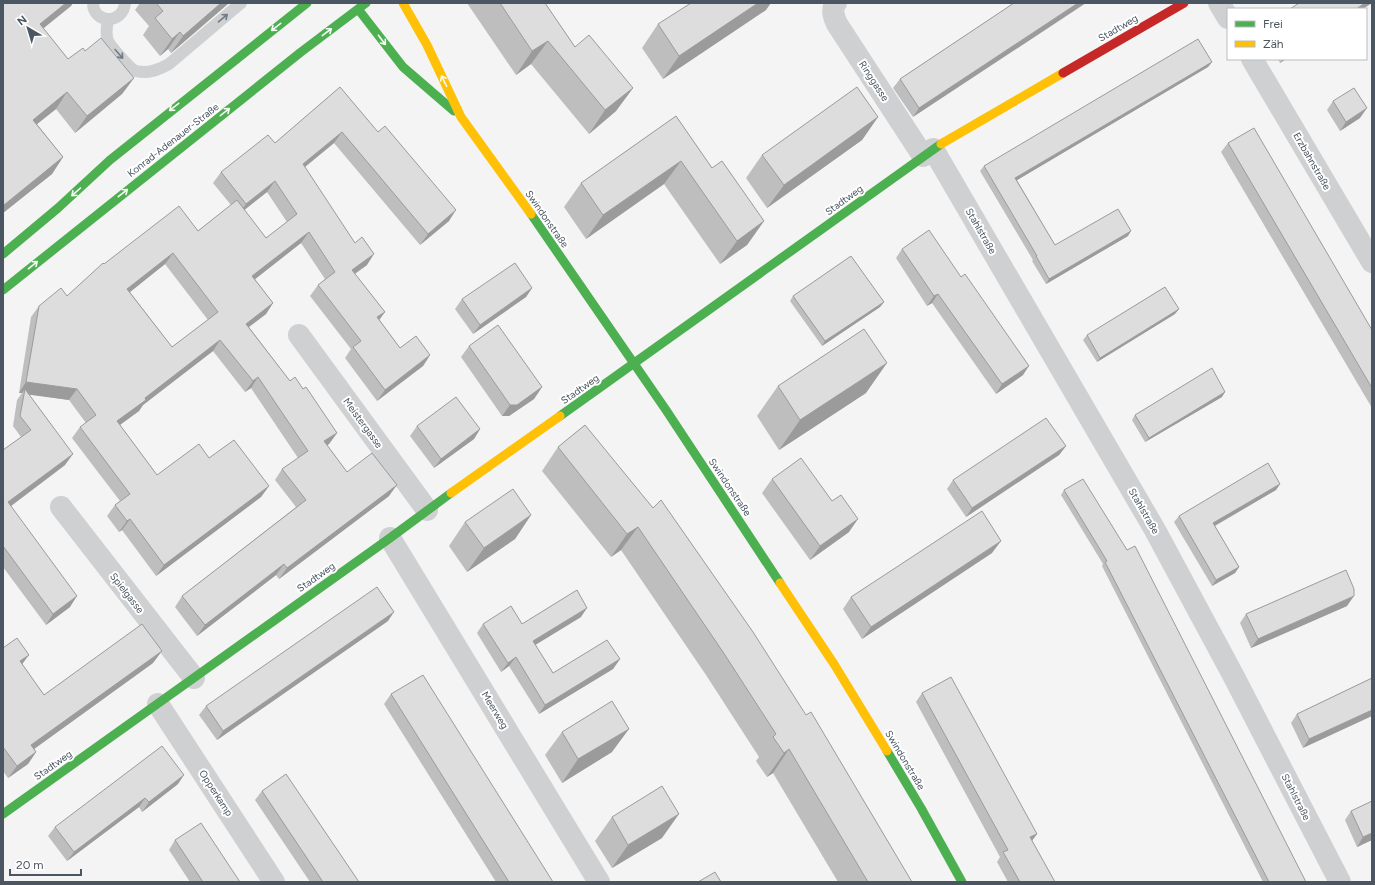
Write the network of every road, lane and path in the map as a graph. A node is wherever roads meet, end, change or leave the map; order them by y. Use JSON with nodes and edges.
{"nodes":[{"id":1,"x":93,"y":3,"type":"edge"},
{"id":2,"x":125,"y":3,"type":"edge"},
{"id":3,"x":242,"y":3,"type":"edge"},
{"id":4,"x":307,"y":3,"type":"edge"},
{"id":5,"x":366,"y":3,"type":"edge"},
{"id":6,"x":404,"y":3,"type":"edge"},
{"id":7,"x":836,"y":3,"type":"edge"},
{"id":8,"x":1184,"y":3,"type":"edge"},
{"id":9,"x":1219,"y":3,"type":"edge"},
{"id":10,"x":359,"y":6,"type":"edge"},
{"id":11,"x":1227,"y":16,"type":"edge"},
{"id":12,"x":108,"y":20,"type":"junction"},
{"id":13,"x":1253,"y":60,"type":"edge"},
{"id":14,"x":461,"y":116,"type":"junction"},
{"id":15,"x":928,"y":153,"type":"junction"},
{"id":16,"x":3,"y":254,"type":"edge"},
{"id":17,"x":1372,"y":262,"type":"edge"},
{"id":18,"x":3,"y":290,"type":"edge"},
{"id":19,"x":299,"y":335,"type":"dead end"},
{"id":20,"x":634,"y":364,"type":"junction"},
{"id":21,"x":61,"y":507,"type":"dead end"},
{"id":22,"x":427,"y":510,"type":"junction"},
{"id":23,"x":390,"y":538,"type":"junction"},
{"id":24,"x":194,"y":678,"type":"junction"},
{"id":25,"x":158,"y":704,"type":"junction"},
{"id":26,"x":3,"y":814,"type":"edge"},
{"id":27,"x":274,"y":882,"type":"edge"},
{"id":28,"x":599,"y":882,"type":"edge"},
{"id":29,"x":962,"y":882,"type":"edge"},
{"id":30,"x":1340,"y":882,"type":"edge"}],
"edges":[{"from":1,"to":12,"type":"lane"},
{"from":2,"to":12,"type":"lane"},
{"from":12,"to":3,"type":"lane","one_way":true},
{"from":4,"to":16,"type":"street","one_way":true},
{"from":5,"to":10,"type":"street","name":"Konrad-Adenauer-Straße"},
{"from":14,"to":6,"type":"street","name":"Swindonstraße","one_way":true},
{"from":7,"to":15,"type":"street","name":"Ringgasse"},
{"from":8,"to":15,"type":"street","name":"Stadtweg"},
{"from":9,"to":11,"type":"street"},
{"from":10,"to":14,"type":"street","name":"Swindonstraße","one_way":true},
{"from":18,"to":10,"type":"street","name":"Konrad-Adenauer-Straße","one_way":true},
{"from":13,"to":17,"type":"street","name":"Erzbahnstraße"},
{"from":14,"to":20,"type":"street","name":"Swindonstraße"},
{"from":15,"to":20,"type":"street","name":"Stadtweg"},
{"from":15,"to":30,"type":"street","name":"Stahlstraße"},
{"from":19,"to":22,"type":"street","name":"Meistergasse"},
{"from":20,"to":22,"type":"street","name":"Stadtweg"},
{"from":20,"to":29,"type":"street","name":"Swindonstraße"},
{"from":21,"to":24,"type":"street","name":"Spielgasse"},
{"from":22,"to":23,"type":"street","name":"Stadtweg"},
{"from":23,"to":24,"type":"street","name":"Stadtweg"},
{"from":23,"to":28,"type":"street","name":"Meerweg"},
{"from":24,"to":25,"type":"street","name":"Stadtweg"},
{"from":25,"to":26,"type":"street","name":"Stadtweg"},
{"from":25,"to":27,"type":"street","name":"Opperkamp"}]}
